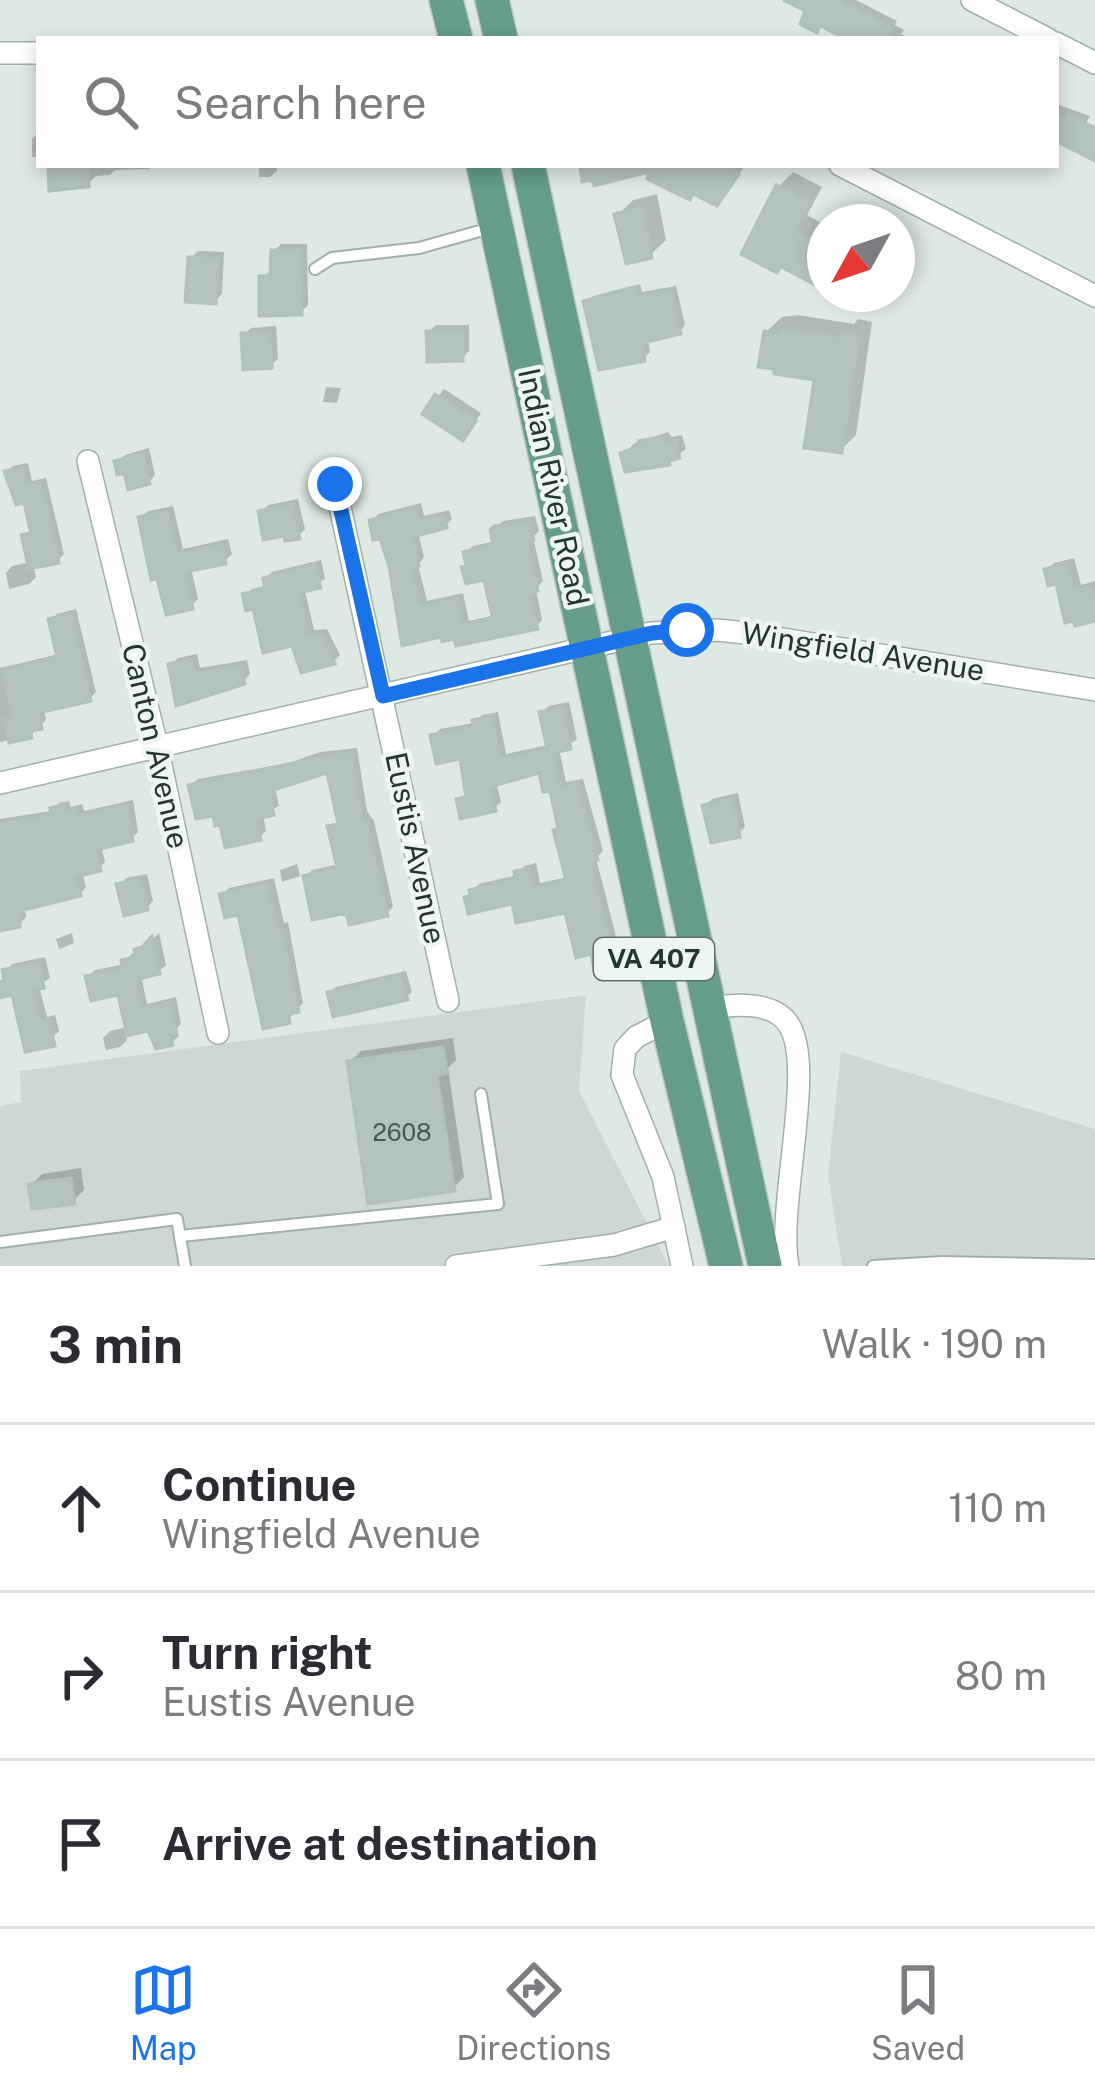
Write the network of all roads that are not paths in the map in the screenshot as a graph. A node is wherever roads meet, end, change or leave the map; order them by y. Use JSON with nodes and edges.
{"nodes":[{"id":1,"x":446,"y":0,"type":"edge"},
{"id":2,"x":492,"y":0,"type":"edge"},
{"id":3,"x":972,"y":0,"type":"edge"},
{"id":4,"x":455,"y":36,"type":"edge"},
{"id":5,"x":500,"y":36,"type":"edge"},
{"id":6,"x":1042,"y":36,"type":"edge"},
{"id":7,"x":1059,"y":45,"type":"edge"},
{"id":8,"x":0,"y":53,"type":"edge"},
{"id":9,"x":36,"y":53,"type":"edge"},
{"id":10,"x":1095,"y":63,"type":"edge"},
{"id":11,"x":484,"y":168,"type":"edge"},
{"id":12,"x":529,"y":168,"type":"edge"},
{"id":13,"x":845,"y":168,"type":"edge"},
{"id":14,"x":497,"y":226,"type":"junction"},
{"id":15,"x":314,"y":268,"type":"dead end"},
{"id":16,"x":1095,"y":296,"type":"edge"},
{"id":17,"x":88,"y":460,"type":"dead end"},
{"id":18,"x":335,"y":484,"type":"dead end"},
{"id":19,"x":632,"y":639,"type":"junction"},
{"id":20,"x":589,"y":650,"type":"junction"},
{"id":21,"x":1095,"y":690,"type":"edge"},
{"id":22,"x":383,"y":696,"type":"junction"},
{"id":23,"x":157,"y":746,"type":"junction"},
{"id":24,"x":0,"y":784,"type":"edge"},
{"id":25,"x":448,"y":1001,"type":"dead end"},
{"id":26,"x":706,"y":1008,"type":"junction"},
{"id":27,"x":667,"y":1021,"type":"junction"},
{"id":28,"x":218,"y":1033,"type":"dead end"},
{"id":29,"x":481,"y":1094,"type":"dead end"},
{"id":30,"x":674,"y":1227,"type":"junction"},
{"id":31,"x":180,"y":1236,"type":"junction"},
{"id":32,"x":0,"y":1242,"type":"edge"},
{"id":33,"x":904,"y":1265,"type":"edge"},
{"id":34,"x":1095,"y":1265,"type":"edge"},
{"id":35,"x":185,"y":1266,"type":"edge"},
{"id":36,"x":456,"y":1266,"type":"edge"},
{"id":37,"x":682,"y":1266,"type":"edge"},
{"id":38,"x":726,"y":1266,"type":"edge"},
{"id":39,"x":764,"y":1266,"type":"edge"},
{"id":40,"x":788,"y":1266,"type":"edge"},
{"id":41,"x":873,"y":1266,"type":"edge"}],
"edges":[{"from":1,"to":4,"type":"main road"},
{"from":2,"to":5,"type":"main road"},
{"from":3,"to":6,"type":"street"},
{"from":7,"to":10,"type":"street"},
{"from":8,"to":9,"type":"street"},
{"from":11,"to":14,"type":"main road","name":"Indian River Road","number":"VA 407"},
{"from":12,"to":19,"type":"main road","name":"Indian River Road","number":"VA 407"},
{"from":13,"to":16,"type":"street"},
{"from":14,"to":15,"type":"lane"},
{"from":14,"to":20,"type":"main road","name":"Indian River Road","number":"VA 407"},
{"from":17,"to":23,"type":"street","name":"Canton Avenue"},
{"from":18,"to":22,"type":"street","name":"Eustis Avenue"},
{"from":19,"to":20,"type":"street","name":"Wingfield Avenue"},
{"from":19,"to":21,"type":"street","name":"Wingfield Avenue"},
{"from":19,"to":26,"type":"main road","name":"Indian River Road","number":"VA 407"},
{"from":20,"to":22,"type":"street","name":"Wingfield Avenue"},
{"from":20,"to":27,"type":"main road","name":"Indian River Road","number":"VA 407"},
{"from":22,"to":23,"type":"street","name":"Wingfield Avenue"},
{"from":22,"to":25,"type":"street","name":"Eustis Avenue"},
{"from":23,"to":24,"type":"street","name":"Wingfield Avenue"},
{"from":23,"to":28,"type":"street","name":"Canton Avenue"},
{"from":26,"to":39,"type":"main road","name":"Indian River Road","number":"VA 407"},
{"from":26,"to":40,"type":"street"},
{"from":27,"to":30,"type":"street"},
{"from":27,"to":38,"type":"main road","name":"Indian River Road","number":"VA 407"},
{"from":29,"to":31,"type":"lane"},
{"from":30,"to":36,"type":"street"},
{"from":30,"to":37,"type":"street"},
{"from":31,"to":32,"type":"lane"},
{"from":31,"to":35,"type":"lane"},
{"from":33,"to":34,"type":"lane"},
{"from":33,"to":41,"type":"lane"}]}
